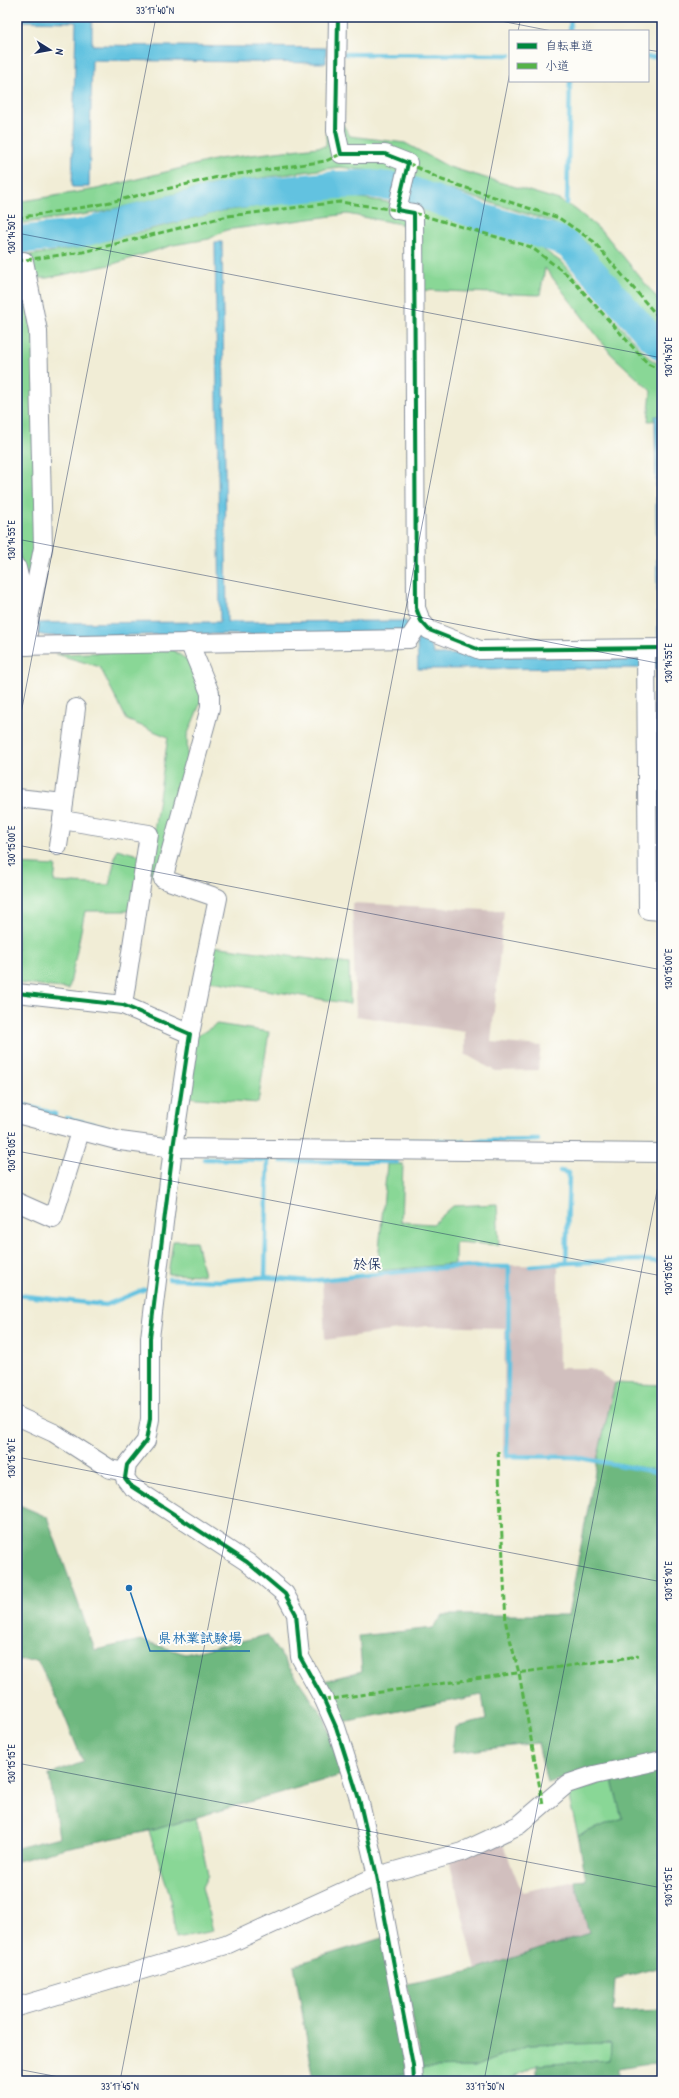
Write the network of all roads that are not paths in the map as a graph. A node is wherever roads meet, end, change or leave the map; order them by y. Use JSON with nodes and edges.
{"nodes":[{"id":1,"x":338,"y":17,"type":"edge"},
{"id":2,"x":17,"y":294,"type":"edge"},
{"id":3,"x":17,"y":568,"type":"edge"},
{"id":4,"x":29,"y":618,"type":"junction"},
{"id":5,"x":421,"y":620,"type":"junction"},
{"id":6,"x":189,"y":642,"type":"junction"},
{"id":7,"x":22,"y":646,"type":"edge"},
{"id":8,"x":651,"y":655,"type":"edge"},
{"id":9,"x":76,"y":708,"type":"dead end"},
{"id":10,"x":17,"y":798,"type":"edge"},
{"id":11,"x":63,"y":812,"type":"junction"},
{"id":12,"x":58,"y":846,"type":"dead end"},
{"id":13,"x":662,"y":911,"type":"edge"},
{"id":14,"x":17,"y":993,"type":"edge"},
{"id":15,"x":123,"y":1005,"type":"junction"},
{"id":16,"x":190,"y":1034,"type":"junction"},
{"id":17,"x":17,"y":1114,"type":"edge"},
{"id":18,"x":80,"y":1132,"type":"junction"},
{"id":19,"x":173,"y":1148,"type":"junction"},
{"id":20,"x":662,"y":1153,"type":"edge"},
{"id":21,"x":17,"y":1202,"type":"edge"},
{"id":22,"x":17,"y":1416,"type":"edge"},
{"id":23,"x":125,"y":1472,"type":"junction"},
{"id":24,"x":662,"y":1760,"type":"edge"},
{"id":25,"x":377,"y":1876,"type":"junction"},
{"id":26,"x":17,"y":2007,"type":"edge"},
{"id":27,"x":414,"y":2081,"type":"edge"}],
"edges":[{"from":1,"to":5,"type":"street"},
{"from":2,"to":4,"type":"street"},
{"from":3,"to":4,"type":"street"},
{"from":4,"to":7,"type":"street"},
{"from":5,"to":6,"type":"street"},
{"from":5,"to":8,"type":"street"},
{"from":6,"to":7,"type":"street"},
{"from":6,"to":16,"type":"street"},
{"from":8,"to":13,"type":"street"},
{"from":9,"to":11,"type":"street"},
{"from":10,"to":11,"type":"street"},
{"from":11,"to":12,"type":"street"},
{"from":11,"to":15,"type":"street"},
{"from":14,"to":15,"type":"street"},
{"from":15,"to":16,"type":"street"},
{"from":16,"to":19,"type":"street"},
{"from":17,"to":18,"type":"street"},
{"from":18,"to":19,"type":"street"},
{"from":18,"to":21,"type":"street"},
{"from":19,"to":20,"type":"street"},
{"from":19,"to":23,"type":"street"},
{"from":22,"to":23,"type":"street"},
{"from":23,"to":25,"type":"street"},
{"from":24,"to":25,"type":"street"},
{"from":25,"to":26,"type":"street"},
{"from":25,"to":27,"type":"street"}]}
